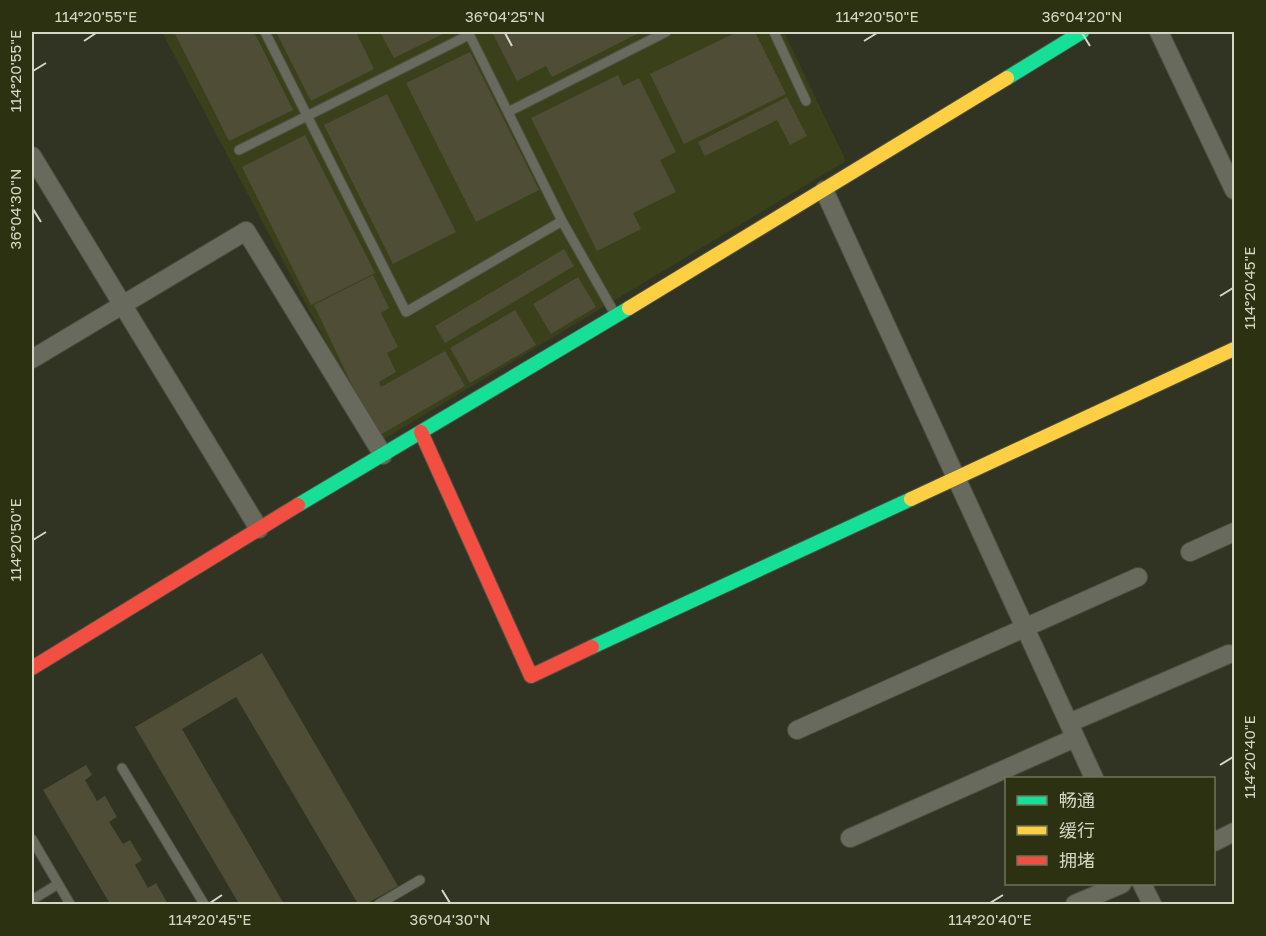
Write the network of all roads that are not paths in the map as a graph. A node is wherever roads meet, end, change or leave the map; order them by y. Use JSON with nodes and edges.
{"nodes":[{"id":1,"x":265,"y":32,"type":"edge"},
{"id":2,"x":666,"y":32,"type":"edge"},
{"id":3,"x":774,"y":32,"type":"edge"},
{"id":4,"x":1082,"y":32,"type":"edge"},
{"id":5,"x":1159,"y":32,"type":"edge"},
{"id":6,"x":469,"y":33,"type":"edge"},
{"id":7,"x":806,"y":101,"type":"dead end"},
{"id":8,"x":508,"y":112,"type":"junction"},
{"id":9,"x":307,"y":116,"type":"junction"},
{"id":10,"x":239,"y":150,"type":"dead end"},
{"id":11,"x":32,"y":156,"type":"edge"},
{"id":12,"x":824,"y":190,"type":"junction"},
{"id":13,"x":1234,"y":190,"type":"edge"},
{"id":14,"x":562,"y":221,"type":"junction"},
{"id":15,"x":122,"y":303,"type":"junction"},
{"id":16,"x":616,"y":316,"type":"junction"},
{"id":17,"x":1234,"y":349,"type":"edge"},
{"id":18,"x":32,"y":359,"type":"edge"},
{"id":19,"x":421,"y":432,"type":"junction"},
{"id":20,"x":383,"y":455,"type":"junction"},
{"id":21,"x":956,"y":478,"type":"junction"},
{"id":22,"x":259,"y":529,"type":"junction"},
{"id":23,"x":1234,"y":532,"type":"edge"},
{"id":24,"x":1190,"y":552,"type":"dead end"},
{"id":25,"x":1138,"y":577,"type":"dead end"},
{"id":26,"x":1025,"y":627,"type":"junction"},
{"id":27,"x":1229,"y":654,"type":"dead end"},
{"id":28,"x":32,"y":668,"type":"edge"},
{"id":29,"x":797,"y":730,"type":"dead end"},
{"id":30,"x":1072,"y":730,"type":"junction"},
{"id":31,"x":122,"y":768,"type":"dead end"},
{"id":32,"x":1094,"y":777,"type":"edge"},
{"id":33,"x":1234,"y":832,"type":"edge"},
{"id":34,"x":850,"y":838,"type":"dead end"},
{"id":35,"x":32,"y":839,"type":"edge"},
{"id":36,"x":1215,"y":842,"type":"edge"},
{"id":37,"x":420,"y":880,"type":"dead end"},
{"id":38,"x":58,"y":884,"type":"junction"},
{"id":39,"x":1120,"y":885,"type":"edge"},
{"id":40,"x":1142,"y":885,"type":"edge"},
{"id":41,"x":32,"y":900,"type":"edge"},
{"id":42,"x":70,"y":904,"type":"edge"},
{"id":43,"x":204,"y":904,"type":"edge"},
{"id":44,"x":379,"y":904,"type":"edge"},
{"id":45,"x":1076,"y":904,"type":"edge"},
{"id":46,"x":1152,"y":904,"type":"edge"}],
"edges":[{"from":1,"to":9,"type":"lane"},
{"from":2,"to":8,"type":"lane"},
{"from":3,"to":7,"type":"lane"},
{"from":4,"to":12,"type":"street"},
{"from":5,"to":13,"type":"street"},
{"from":6,"to":8,"type":"lane"},
{"from":6,"to":9,"type":"lane"},
{"from":8,"to":14,"type":"lane"},
{"from":9,"to":10,"type":"lane"},
{"from":9,"to":14,"type":"lane"},
{"from":11,"to":15,"type":"street"},
{"from":12,"to":16,"type":"street"},
{"from":12,"to":21,"type":"street"},
{"from":14,"to":16,"type":"lane"},
{"from":15,"to":18,"type":"street"},
{"from":15,"to":20,"type":"street"},
{"from":15,"to":22,"type":"street"},
{"from":16,"to":19,"type":"street"},
{"from":17,"to":21,"type":"street"},
{"from":19,"to":20,"type":"street"},
{"from":19,"to":21,"type":"street"},
{"from":20,"to":22,"type":"street"},
{"from":21,"to":26,"type":"street"},
{"from":22,"to":28,"type":"street"},
{"from":23,"to":24,"type":"street"},
{"from":25,"to":26,"type":"street"},
{"from":26,"to":29,"type":"street"},
{"from":26,"to":30,"type":"street"},
{"from":27,"to":30,"type":"street"},
{"from":30,"to":32,"type":"street"},
{"from":30,"to":34,"type":"street"},
{"from":31,"to":43,"type":"lane"},
{"from":33,"to":36,"type":"street"},
{"from":35,"to":38,"type":"lane"},
{"from":37,"to":44,"type":"lane"},
{"from":38,"to":41,"type":"lane"},
{"from":38,"to":42,"type":"lane"},
{"from":39,"to":45,"type":"street"},
{"from":40,"to":46,"type":"street"}]}
